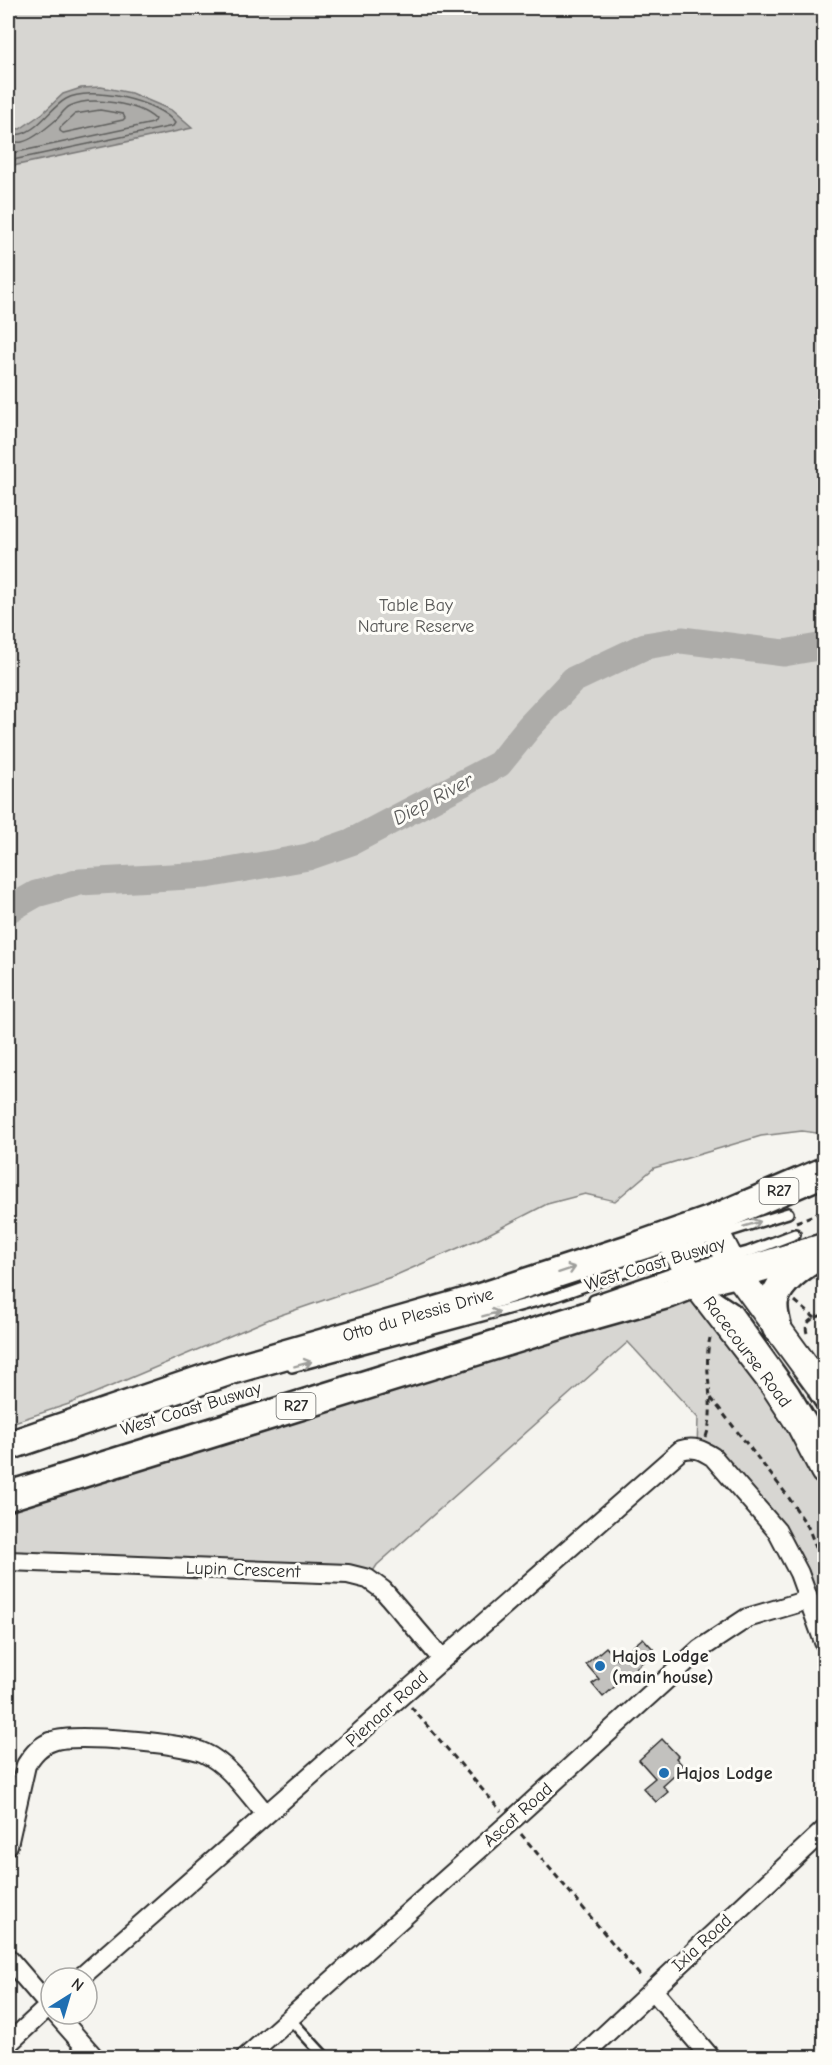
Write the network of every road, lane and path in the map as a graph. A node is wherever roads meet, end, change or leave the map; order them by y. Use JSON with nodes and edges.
{"nodes":[{"id":1,"x":825,"y":1172,"type":"edge"},
{"id":2,"x":788,"y":1213,"type":"dead end"},
{"id":3,"x":714,"y":1228,"type":"junction"},
{"id":4,"x":795,"y":1234,"type":"dead end"},
{"id":5,"x":825,"y":1250,"type":"edge"},
{"id":6,"x":682,"y":1260,"type":"junction"},
{"id":7,"x":734,"y":1265,"type":"junction"},
{"id":8,"x":793,"y":1300,"type":"dead end"},
{"id":9,"x":582,"y":1304,"type":"dead end"},
{"id":10,"x":825,"y":1315,"type":"edge"},
{"id":11,"x":815,"y":1317,"type":"junction"},
{"id":12,"x":777,"y":1328,"type":"junction"},
{"id":13,"x":710,"y":1338,"type":"dead end"},
{"id":14,"x":812,"y":1340,"type":"dead end"},
{"id":15,"x":283,"y":1369,"type":"dead end"},
{"id":16,"x":825,"y":1392,"type":"edge"},
{"id":17,"x":711,"y":1398,"type":"junction"},
{"id":18,"x":825,"y":1409,"type":"edge"},
{"id":19,"x":825,"y":1441,"type":"edge"},
{"id":20,"x":8,"y":1446,"type":"edge"},
{"id":21,"x":699,"y":1449,"type":"junction"},
{"id":22,"x":825,"y":1471,"type":"edge"},
{"id":23,"x":8,"y":1496,"type":"edge"},
{"id":24,"x":8,"y":1561,"type":"edge"},
{"id":25,"x":825,"y":1568,"type":"edge"},
{"id":26,"x":808,"y":1600,"type":"junction"},
{"id":27,"x":825,"y":1642,"type":"edge"},
{"id":28,"x":442,"y":1659,"type":"junction"},
{"id":29,"x":402,"y":1696,"type":"junction"},
{"id":30,"x":266,"y":1815,"type":"junction"},
{"id":31,"x":510,"y":1822,"type":"junction"},
{"id":32,"x":825,"y":1830,"type":"edge"},
{"id":33,"x":8,"y":1845,"type":"edge"},
{"id":34,"x":8,"y":1958,"type":"edge"},
{"id":35,"x":94,"y":1966,"type":"edge"},
{"id":36,"x":653,"y":1990,"type":"junction"},
{"id":37,"x":39,"y":1993,"type":"edge"},
{"id":38,"x":289,"y":2018,"type":"junction"},
{"id":39,"x":39,"y":2019,"type":"edge"},
{"id":40,"x":67,"y":2026,"type":"edge"},
{"id":41,"x":8,"y":2044,"type":"edge"},
{"id":42,"x":95,"y":2058,"type":"edge"},
{"id":43,"x":245,"y":2058,"type":"edge"},
{"id":44,"x":326,"y":2058,"type":"edge"},
{"id":45,"x":580,"y":2058,"type":"edge"},
{"id":46,"x":711,"y":2058,"type":"edge"}],
"edges":[{"from":1,"to":3,"type":"main road","name":"Otto du Plessis Drive","number":"R27"},
{"from":3,"to":2,"type":"lane","name":"West Coast Busway","one_way":true},
{"from":3,"to":6,"type":"main road","name":"Otto du Plessis Drive","number":"R27"},
{"from":3,"to":7,"type":"main road","name":"Racecourse Road"},
{"from":4,"to":7,"type":"lane","name":"West Coast Busway"},
{"from":5,"to":7,"type":"main road","name":"Otto du Plessis Drive","number":"R27"},
{"from":5,"to":12,"type":"main road"},
{"from":6,"to":7,"type":"main road","name":"Otto du Plessis Drive","number":"R27"},
{"from":6,"to":9,"type":"lane","name":"West Coast Busway"},
{"from":15,"to":6,"type":"lane","name":"West Coast Busway","one_way":true},
{"from":6,"to":19,"type":"lane"},
{"from":20,"to":6,"type":"main road","name":"Otto du Plessis Drive","number":"R27","one_way":true},
{"from":6,"to":22,"type":"main road","name":"Racecourse Road"},
{"from":6,"to":23,"type":"main road","name":"Otto du Plessis Drive","number":"R27"},
{"from":7,"to":12,"type":"main road","name":"Racecourse Road"},
{"from":7,"to":18,"type":"lane"},
{"from":8,"to":11,"type":"path"},
{"from":10,"to":11,"type":"path"},
{"from":11,"to":14,"type":"path"},
{"from":12,"to":16,"type":"main road","name":"Racecourse Road"},
{"from":13,"to":17,"type":"path"},
{"from":17,"to":21,"type":"path"},
{"from":17,"to":25,"type":"path"},
{"from":21,"to":26,"type":"street"},
{"from":21,"to":28,"type":"street","name":"Pienaar Road"},
{"from":24,"to":28,"type":"street","name":"Lupin Crescent"},
{"from":26,"to":27,"type":"street"},
{"from":26,"to":31,"type":"street","name":"Ascot Road"},
{"from":28,"to":29,"type":"street","name":"Pienaar Road"},
{"from":29,"to":30,"type":"street","name":"Pienaar Road"},
{"from":29,"to":31,"type":"path"},
{"from":30,"to":33,"type":"street"},
{"from":30,"to":35,"type":"street","name":"Pienaar Road"},
{"from":31,"to":36,"type":"path"},
{"from":31,"to":38,"type":"street","name":"Ascot Road"},
{"from":32,"to":36,"type":"street","name":"Ixia Road"},
{"from":34,"to":37,"type":"street"},
{"from":36,"to":45,"type":"street","name":"Ixia Road"},
{"from":36,"to":46,"type":"street"},
{"from":38,"to":43,"type":"street","name":"Ascot Road"},
{"from":38,"to":44,"type":"lane"},
{"from":39,"to":41,"type":"street"},
{"from":40,"to":42,"type":"street"}]}
